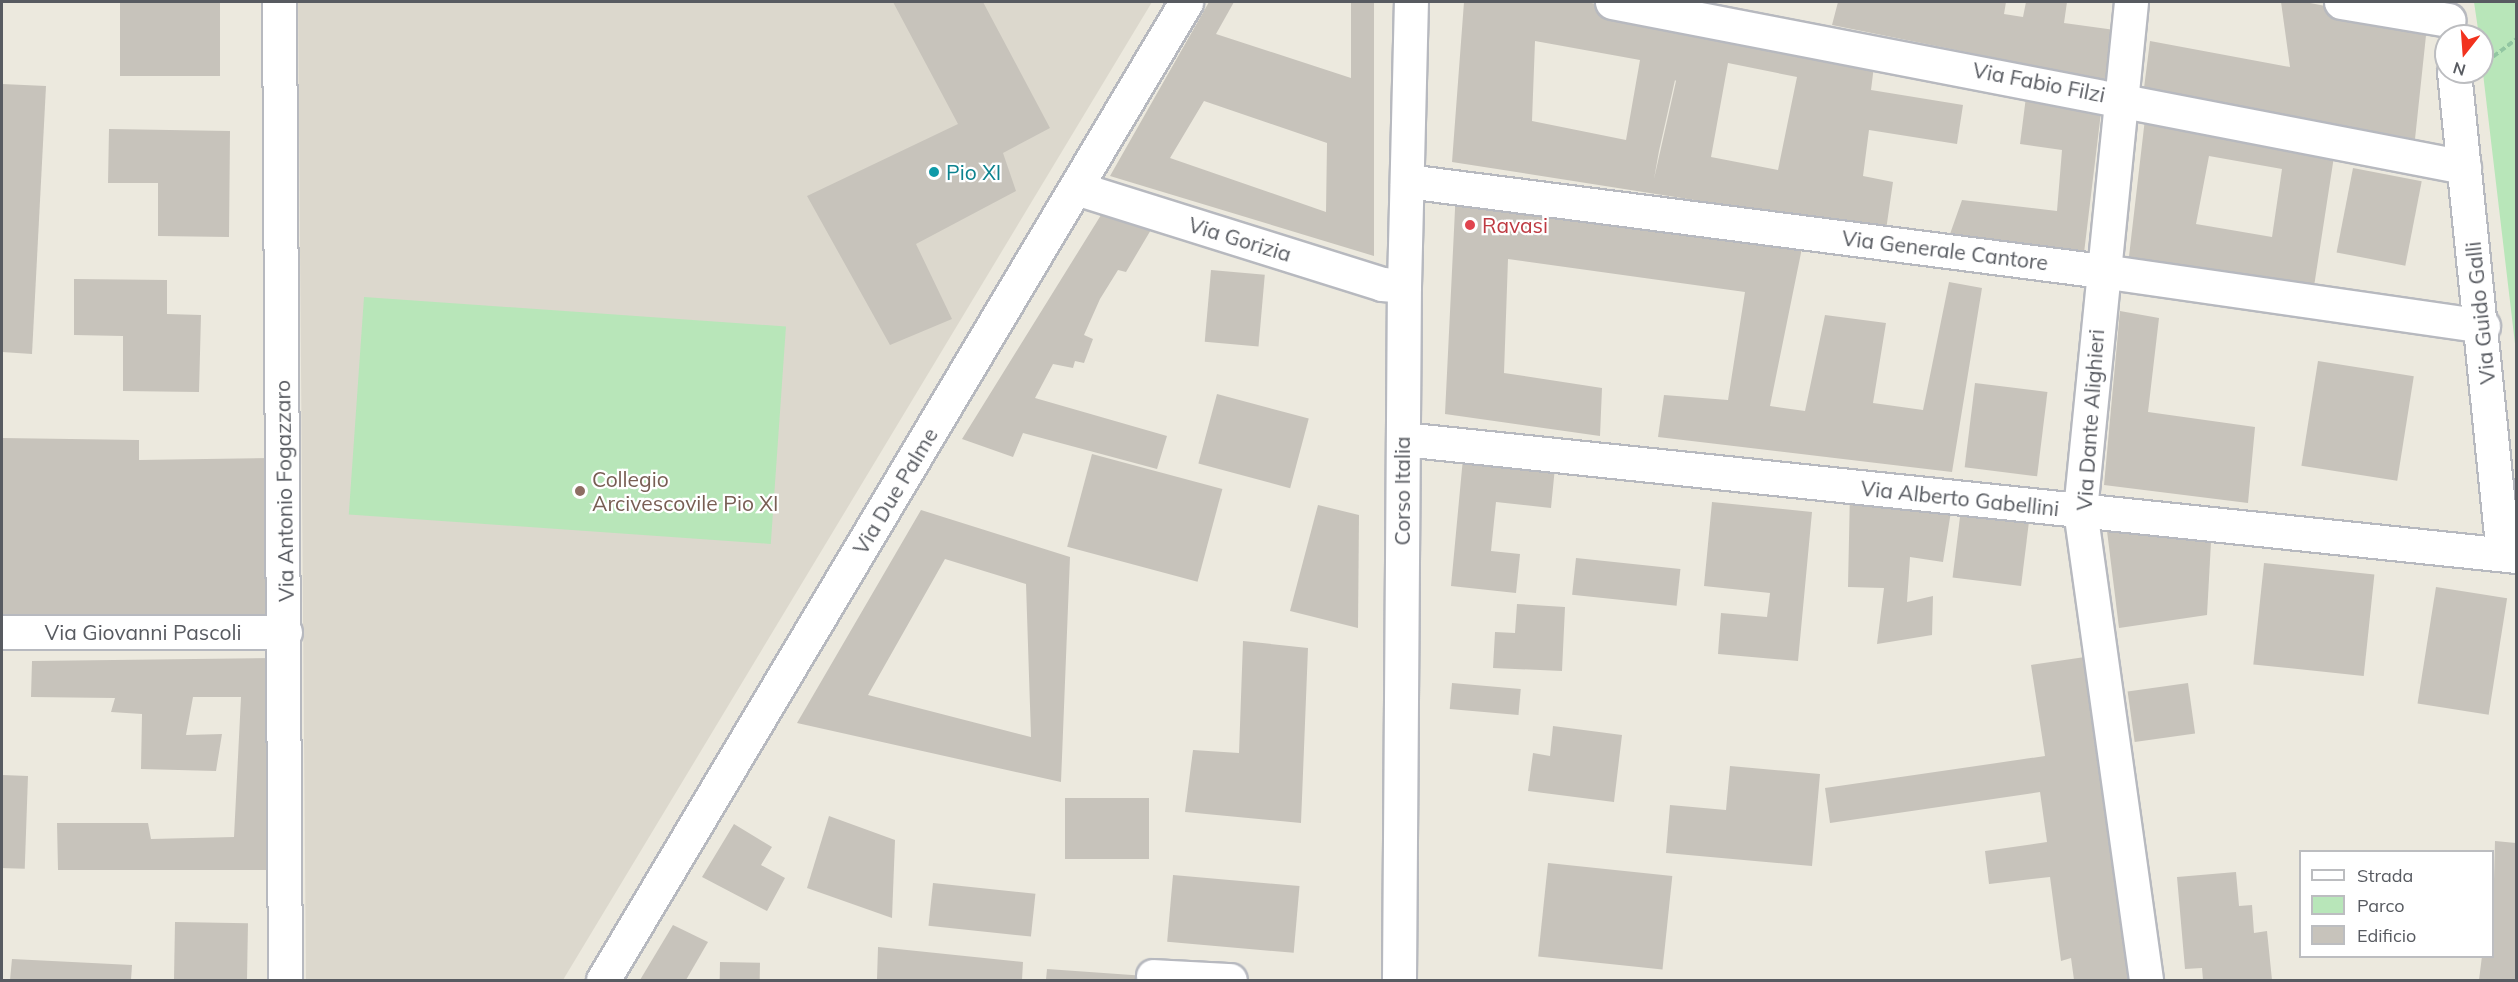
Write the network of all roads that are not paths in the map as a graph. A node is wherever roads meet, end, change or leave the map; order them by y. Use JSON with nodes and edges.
{"nodes":[{"id":1,"x":279,"y":2,"type":"edge"},
{"id":2,"x":1186,"y":2,"type":"edge"},
{"id":3,"x":1411,"y":2,"type":"edge"},
{"id":4,"x":1622,"y":2,"type":"edge"},
{"id":5,"x":2131,"y":2,"type":"edge"},
{"id":6,"x":2341,"y":2,"type":"edge"},
{"id":7,"x":2448,"y":19,"type":"edge"},
{"id":8,"x":2455,"y":84,"type":"edge"},
{"id":9,"x":2123,"y":98,"type":"junction"},
{"id":10,"x":2464,"y":167,"type":"junction"},
{"id":11,"x":1407,"y":181,"type":"junction"},
{"id":12,"x":1076,"y":188,"type":"junction"},
{"id":13,"x":2102,"y":270,"type":"junction"},
{"id":14,"x":1404,"y":286,"type":"junction"},
{"id":15,"x":2483,"y":326,"type":"junction"},
{"id":16,"x":1402,"y":439,"type":"junction"},
{"id":17,"x":2080,"y":510,"type":"junction"},
{"id":18,"x":2510,"y":555,"type":"edge"},
{"id":19,"x":2,"y":632,"type":"edge"},
{"id":20,"x":285,"y":632,"type":"junction"},
{"id":21,"x":1153,"y":976,"type":"dead end"},
{"id":22,"x":285,"y":981,"type":"edge"},
{"id":23,"x":603,"y":981,"type":"edge"},
{"id":24,"x":1230,"y":981,"type":"edge"},
{"id":25,"x":1399,"y":981,"type":"edge"},
{"id":26,"x":2146,"y":981,"type":"edge"}],
"edges":[{"from":1,"to":20,"type":"street","name":"Via Antonio Fogazzaro"},
{"from":2,"to":12,"type":"street","name":"Via Due Palme"},
{"from":3,"to":11,"type":"street","name":"Corso Italia"},
{"from":4,"to":9,"type":"street","name":"Via Fabio Filzi"},
{"from":5,"to":9,"type":"street","name":"Via Dante Alighieri"},
{"from":6,"to":7,"type":"street"},
{"from":8,"to":10,"type":"street","name":"Via Guido Galli"},
{"from":9,"to":10,"type":"street","name":"Via Fabio Filzi"},
{"from":9,"to":13,"type":"street","name":"Via Dante Alighieri"},
{"from":10,"to":15,"type":"street","name":"Via Guido Galli"},
{"from":11,"to":13,"type":"street","name":"Via Generale Cantore"},
{"from":11,"to":14,"type":"street","name":"Corso Italia"},
{"from":12,"to":14,"type":"street","name":"Via Gorizia"},
{"from":12,"to":23,"type":"street","name":"Via Due Palme"},
{"from":13,"to":15,"type":"street","name":"Via Generale Cantore"},
{"from":13,"to":17,"type":"street","name":"Via Dante Alighieri"},
{"from":14,"to":16,"type":"street","name":"Corso Italia"},
{"from":15,"to":18,"type":"street","name":"Via Guido Galli"},
{"from":16,"to":17,"type":"street","name":"Via Alberto Gabellini"},
{"from":16,"to":25,"type":"street","name":"Corso Italia"},
{"from":17,"to":18,"type":"street","name":"Via Alberto Gabellini"},
{"from":17,"to":26,"type":"street","name":"Via Dante Alighieri"},
{"from":19,"to":20,"type":"street","name":"Via Giovanni Pascoli"},
{"from":20,"to":22,"type":"street","name":"Via Antonio Fogazzaro"},
{"from":21,"to":24,"type":"street"}]}
